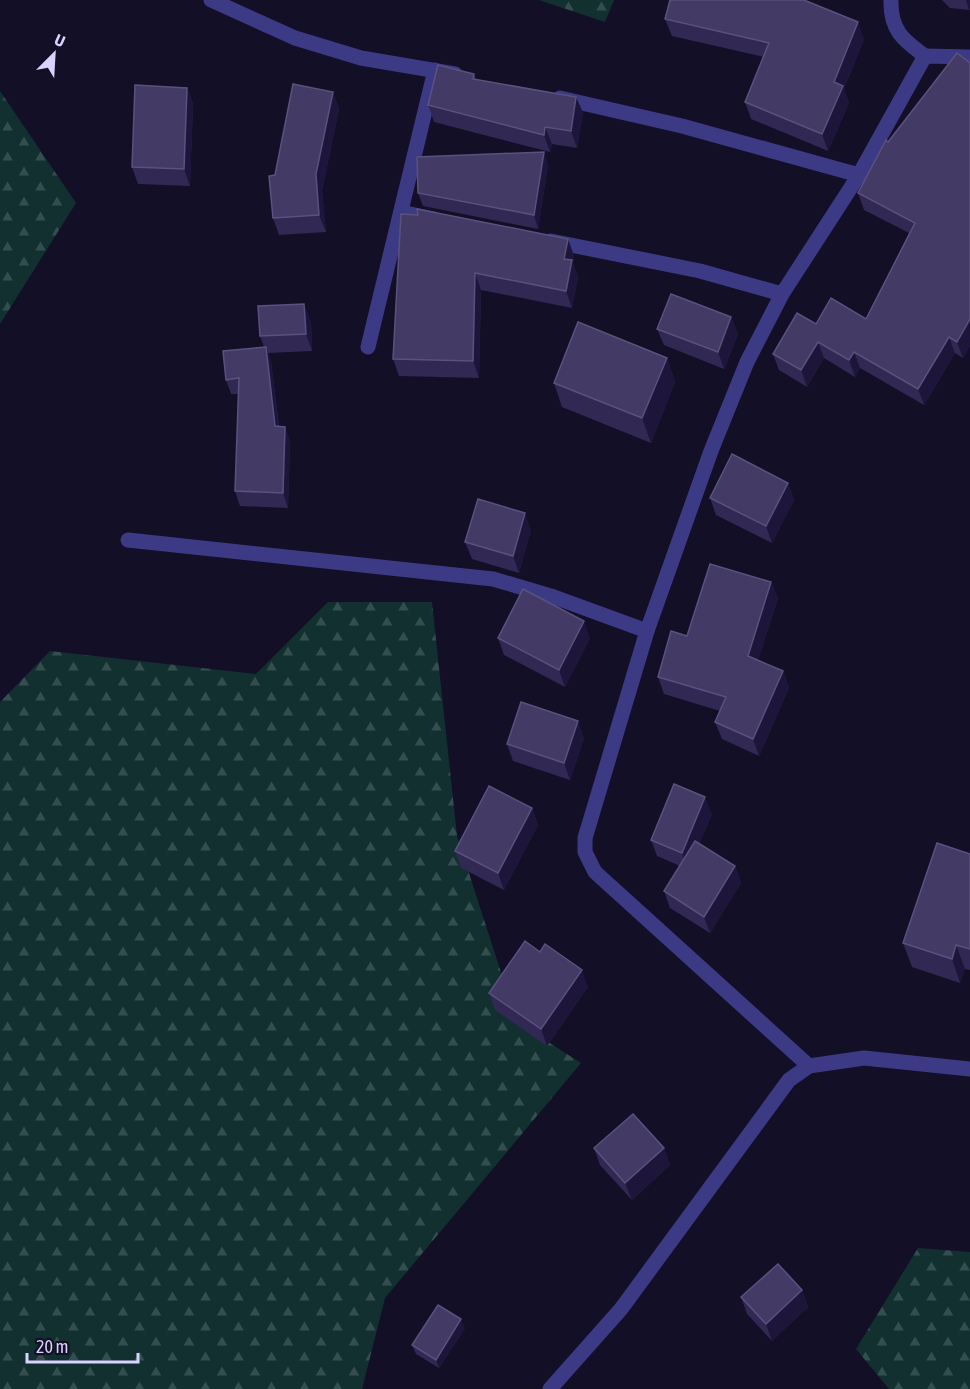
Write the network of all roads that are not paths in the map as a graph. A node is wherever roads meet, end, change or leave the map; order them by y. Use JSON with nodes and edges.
{"nodes":[{"id":1,"x":211,"y":0,"type":"edge"},
{"id":2,"x":891,"y":0,"type":"edge"},
{"id":3,"x":925,"y":56,"type":"junction"},
{"id":4,"x":970,"y":57,"type":"edge"},
{"id":5,"x":435,"y":70,"type":"junction"},
{"id":6,"x":468,"y":77,"type":"edge"},
{"id":7,"x":547,"y":95,"type":"edge"},
{"id":8,"x":859,"y":175,"type":"junction"},
{"id":9,"x":401,"y":212,"type":"junction"},
{"id":10,"x":447,"y":221,"type":"edge"},
{"id":11,"x":540,"y":239,"type":"edge"},
{"id":12,"x":782,"y":294,"type":"junction"},
{"id":13,"x":368,"y":348,"type":"dead end"},
{"id":14,"x":128,"y":540,"type":"dead end"},
{"id":15,"x":647,"y":631,"type":"junction"},
{"id":16,"x":809,"y":1066,"type":"junction"},
{"id":17,"x":970,"y":1069,"type":"edge"},
{"id":18,"x":550,"y":1389,"type":"edge"}],
"edges":[{"from":1,"to":5,"type":"street"},
{"from":2,"to":3,"type":"street"},
{"from":3,"to":4,"type":"street"},
{"from":3,"to":8,"type":"street"},
{"from":5,"to":6,"type":"street"},
{"from":5,"to":9,"type":"street"},
{"from":7,"to":8,"type":"street"},
{"from":8,"to":12,"type":"street"},
{"from":9,"to":10,"type":"street"},
{"from":9,"to":13,"type":"street"},
{"from":11,"to":12,"type":"street"},
{"from":12,"to":15,"type":"street"},
{"from":14,"to":15,"type":"street"},
{"from":15,"to":16,"type":"street"},
{"from":16,"to":17,"type":"street"},
{"from":16,"to":18,"type":"street"}]}
